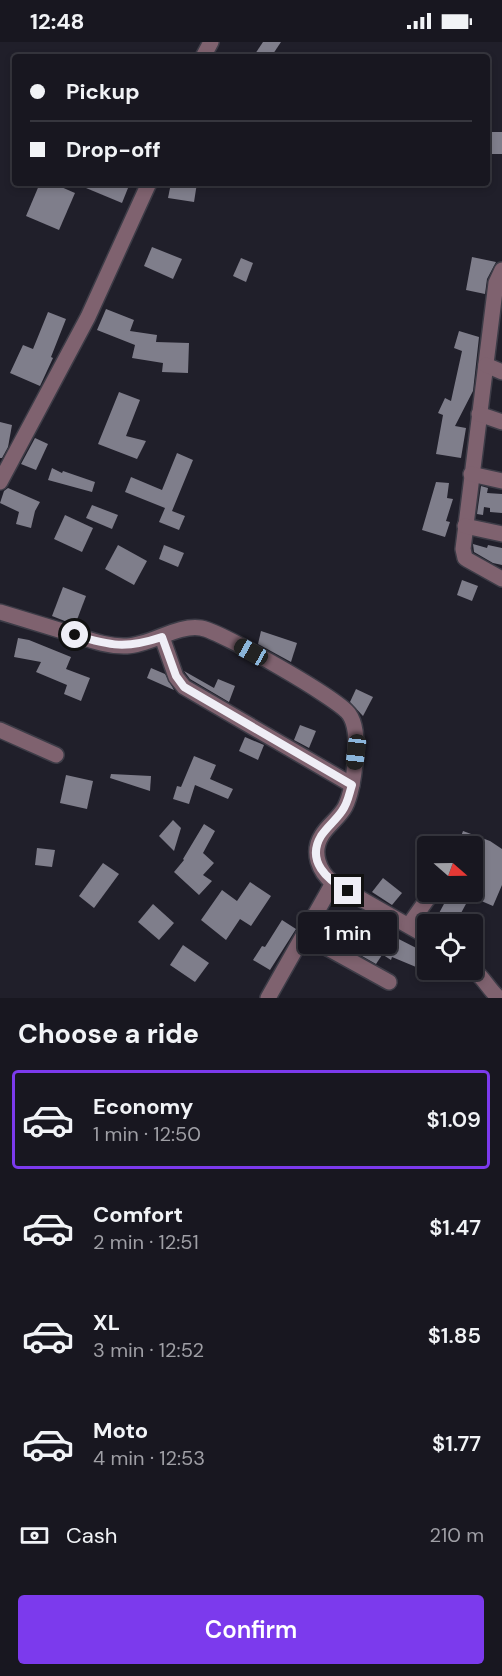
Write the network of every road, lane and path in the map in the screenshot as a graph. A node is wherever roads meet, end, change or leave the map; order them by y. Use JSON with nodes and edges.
{"nodes":[{"id":1,"x":148,"y":186,"type":"edge"},
{"id":2,"x":502,"y":270,"type":"edge"},
{"id":3,"x":486,"y":365,"type":"junction"},
{"id":4,"x":502,"y":372,"type":"edge"},
{"id":5,"x":479,"y":414,"type":"junction"},
{"id":6,"x":502,"y":422,"type":"edge"},
{"id":7,"x":471,"y":474,"type":"junction"},
{"id":8,"x":502,"y":481,"type":"edge"},
{"id":9,"x":0,"y":482,"type":"edge"},
{"id":10,"x":465,"y":526,"type":"junction"},
{"id":11,"x":502,"y":534,"type":"edge"},
{"id":12,"x":502,"y":579,"type":"edge"},
{"id":13,"x":0,"y":612,"type":"edge"},
{"id":14,"x":162,"y":637,"type":"junction"},
{"id":15,"x":0,"y":730,"type":"edge"},
{"id":16,"x":56,"y":755,"type":"dead end"},
{"id":17,"x":352,"y":785,"type":"junction"},
{"id":18,"x":333,"y":883,"type":"junction"},
{"id":19,"x":426,"y":902,"type":"edge"},
{"id":20,"x":409,"y":925,"type":"junction"},
{"id":21,"x":417,"y":930,"type":"edge"},
{"id":22,"x":304,"y":935,"type":"junction"},
{"id":23,"x":483,"y":977,"type":"edge"},
{"id":24,"x":388,"y":982,"type":"dead end"},
{"id":25,"x":268,"y":998,"type":"edge"},
{"id":26,"x":499,"y":998,"type":"edge"}],
"edges":[{"from":1,"to":9,"type":"street"},
{"from":2,"to":3,"type":"street"},
{"from":3,"to":4,"type":"street"},
{"from":3,"to":5,"type":"street"},
{"from":5,"to":6,"type":"street"},
{"from":5,"to":7,"type":"street"},
{"from":7,"to":8,"type":"street"},
{"from":7,"to":10,"type":"street"},
{"from":10,"to":11,"type":"street"},
{"from":10,"to":12,"type":"street"},
{"from":13,"to":14,"type":"street"},
{"from":14,"to":17,"type":"street"},
{"from":14,"to":17,"type":"street"},
{"from":15,"to":16,"type":"street"},
{"from":17,"to":18,"type":"street"},
{"from":18,"to":20,"type":"street"},
{"from":18,"to":22,"type":"street"},
{"from":19,"to":20,"type":"street"},
{"from":20,"to":21,"type":"street"},
{"from":22,"to":24,"type":"street"},
{"from":22,"to":25,"type":"street"},
{"from":23,"to":26,"type":"street"}]}
